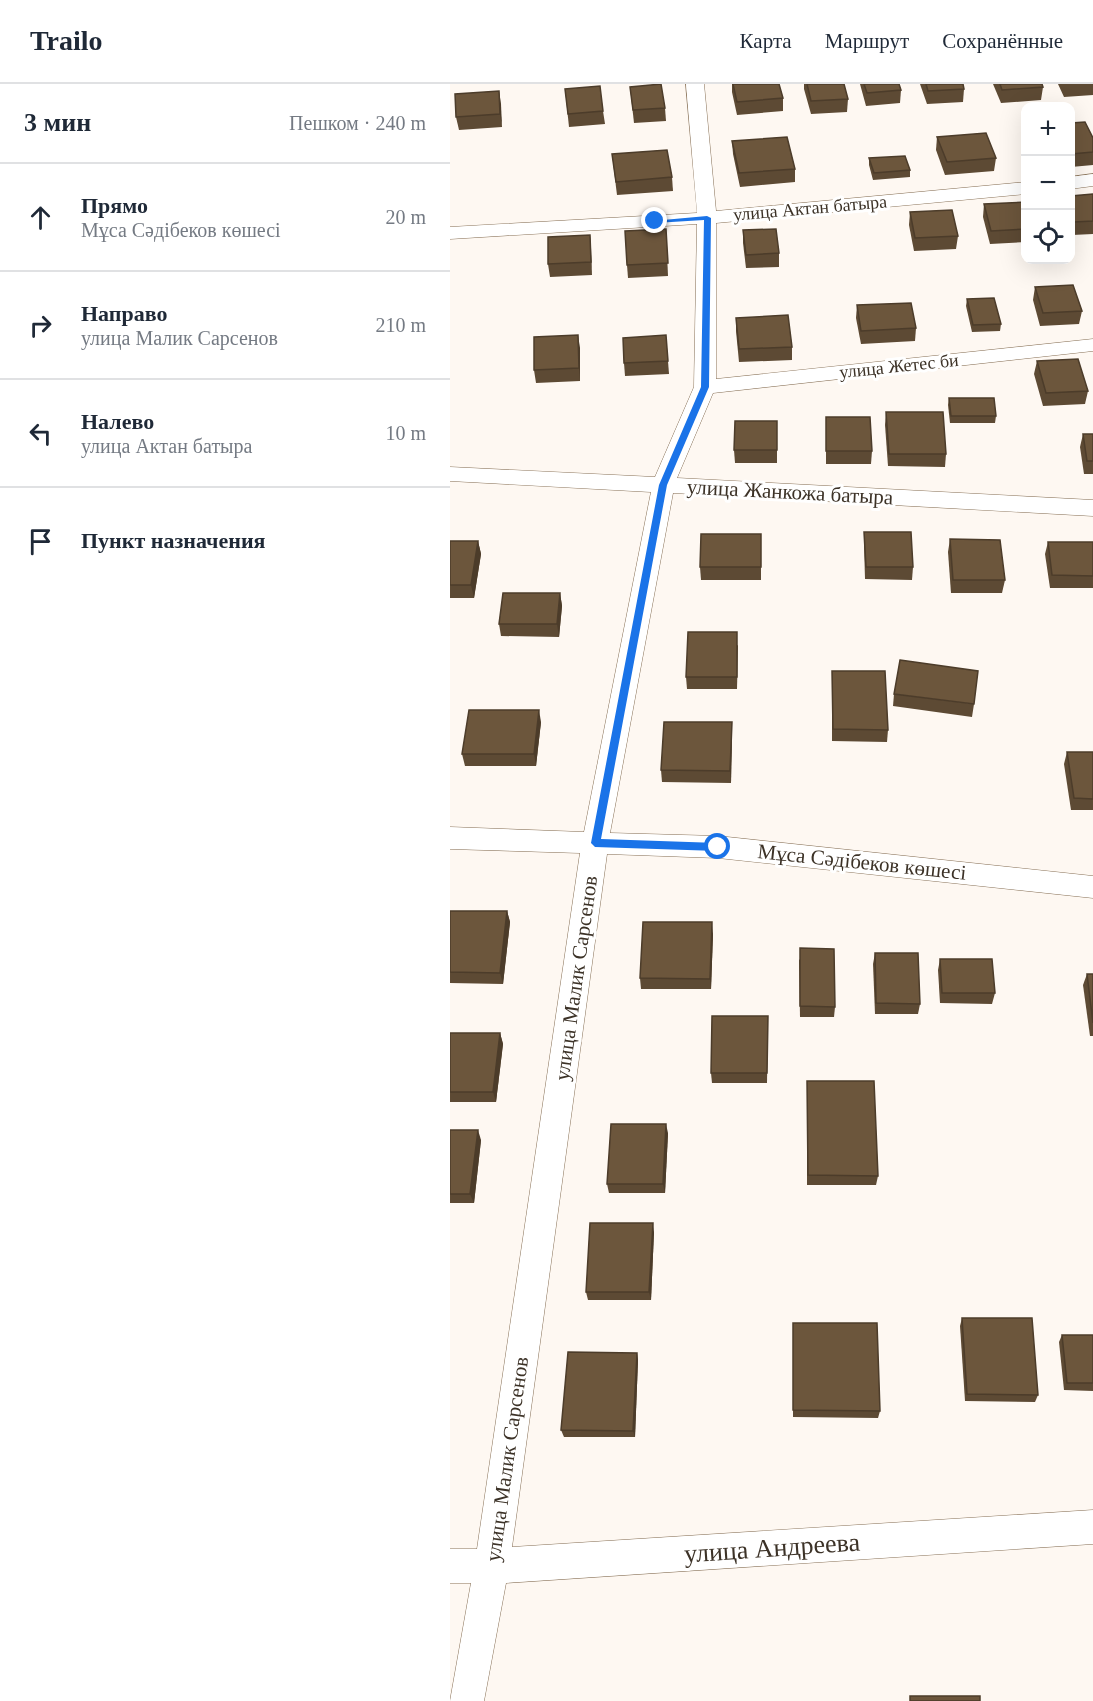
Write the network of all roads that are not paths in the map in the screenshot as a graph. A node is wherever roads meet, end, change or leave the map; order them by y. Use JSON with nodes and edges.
{"nodes":[{"id":1,"x":695,"y":84,"type":"edge"},
{"id":2,"x":1093,"y":180,"type":"edge"},
{"id":3,"x":1075,"y":182,"type":"edge"},
{"id":4,"x":1021,"y":188,"type":"edge"},
{"id":5,"x":707,"y":218,"type":"junction"},
{"id":6,"x":450,"y":233,"type":"edge"},
{"id":7,"x":1093,"y":345,"type":"edge"},
{"id":8,"x":705,"y":387,"type":"junction"},
{"id":9,"x":450,"y":474,"type":"edge"},
{"id":10,"x":663,"y":485,"type":"junction"},
{"id":11,"x":1093,"y":508,"type":"edge"},
{"id":12,"x":450,"y":838,"type":"edge"},
{"id":13,"x":595,"y":843,"type":"junction"},
{"id":14,"x":1093,"y":888,"type":"edge"},
{"id":15,"x":1093,"y":1527,"type":"edge"},
{"id":16,"x":450,"y":1566,"type":"edge"},
{"id":17,"x":492,"y":1566,"type":"junction"},
{"id":18,"x":466,"y":1701,"type":"edge"}],
"edges":[{"from":1,"to":5,"type":"street","name":"улица Малик Сарсенов"},
{"from":2,"to":3,"type":"street"},
{"from":4,"to":5,"type":"street","name":"улица Актан батыра"},
{"from":5,"to":6,"type":"street","name":"улица Актан батыра"},
{"from":5,"to":8,"type":"street","name":"улица Малик Сарсенов"},
{"from":7,"to":8,"type":"street","name":"улица Жетес би"},
{"from":8,"to":10,"type":"street","name":"улица Малик Сарсенов"},
{"from":9,"to":10,"type":"street","name":"улица Жанкожа батыра"},
{"from":10,"to":11,"type":"street","name":"улица Жанкожа батыра"},
{"from":10,"to":13,"type":"street","name":"улица Малик Сарсенов"},
{"from":12,"to":13,"type":"street","name":"Мұса Сәдібеков көшесі"},
{"from":13,"to":14,"type":"street","name":"Мұса Сәдібеков көшесі"},
{"from":13,"to":17,"type":"street","name":"улица Малик Сарсенов"},
{"from":15,"to":17,"type":"street","name":"улица Андреева"},
{"from":16,"to":17,"type":"street","name":"улица Андреева"},
{"from":17,"to":18,"type":"street","name":"улица Малик Сарсенов"}]}
